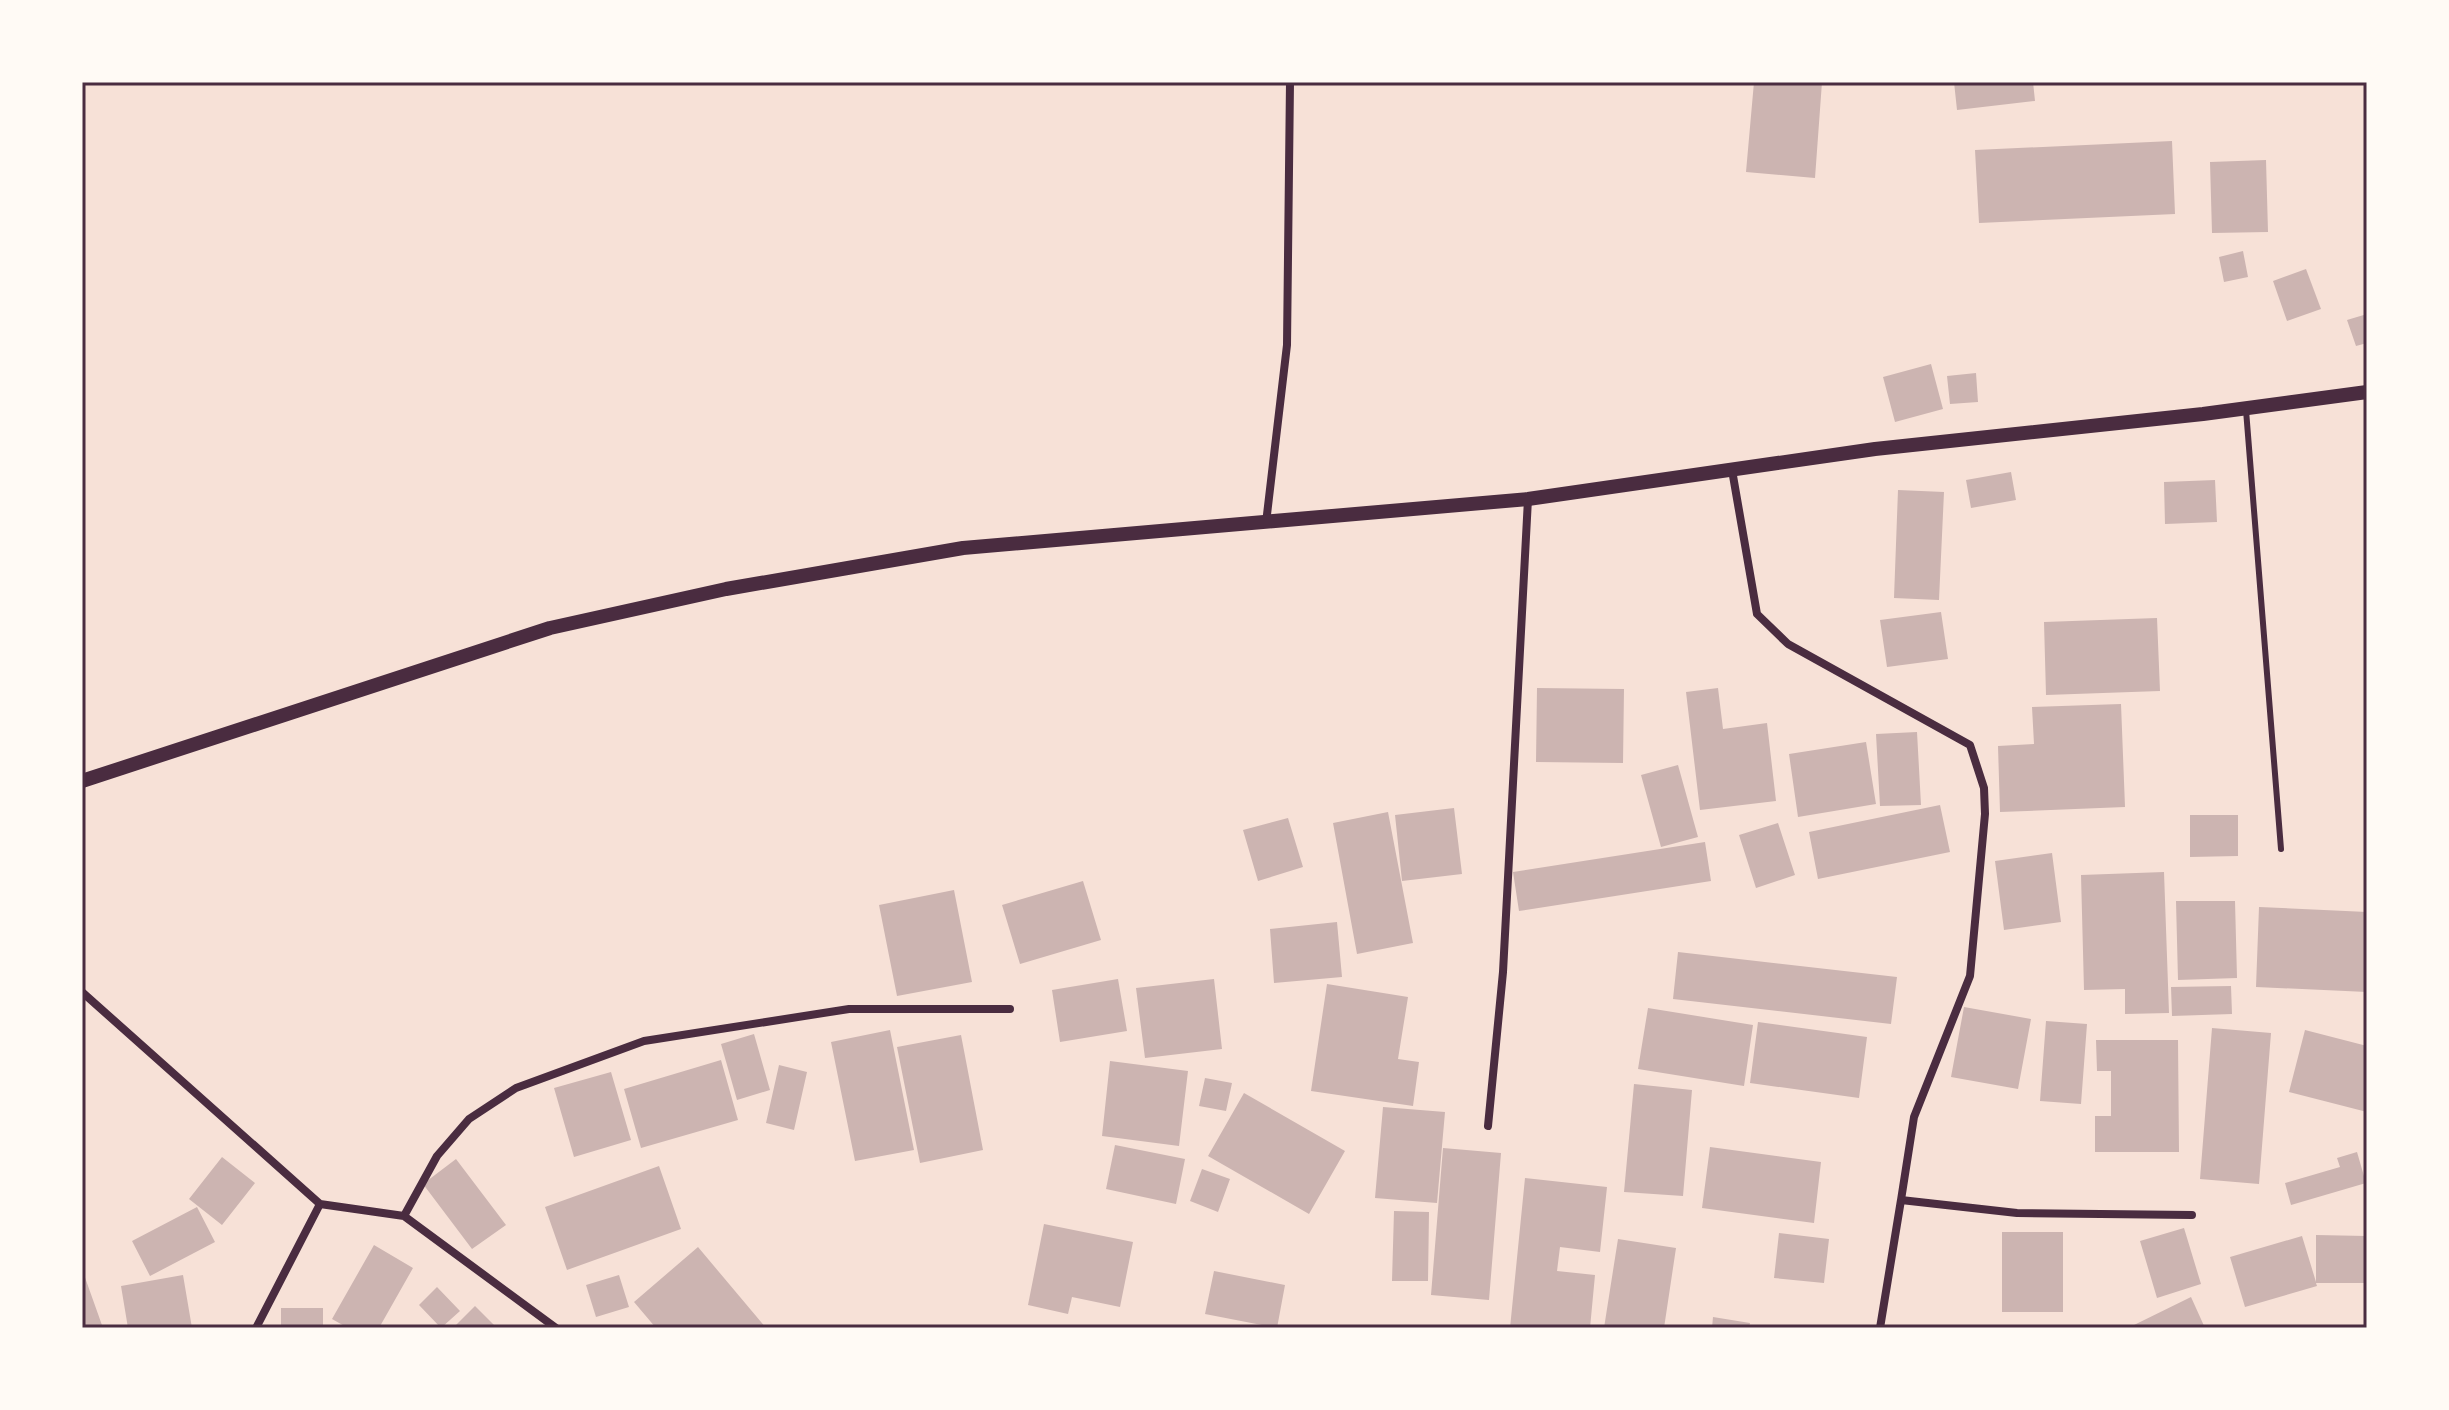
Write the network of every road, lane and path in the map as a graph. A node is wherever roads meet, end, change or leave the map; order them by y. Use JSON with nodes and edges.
{"nodes":[{"id":1,"x":1290,"y":82,"type":"edge"},
{"id":2,"x":2367,"y":392,"type":"edge"},
{"id":3,"x":2246,"y":409,"type":"junction"},
{"id":4,"x":1732,"y":470,"type":"junction"},
{"id":5,"x":1528,"y":499,"type":"junction"},
{"id":6,"x":1266,"y":523,"type":"junction"},
{"id":7,"x":82,"y":781,"type":"edge"},
{"id":8,"x":2281,"y":849,"type":"dead end"},
{"id":9,"x":82,"y":992,"type":"edge"},
{"id":10,"x":1010,"y":1009,"type":"dead end"},
{"id":11,"x":1488,"y":1126,"type":"dead end"},
{"id":12,"x":1901,"y":1200,"type":"junction"},
{"id":13,"x":320,"y":1204,"type":"junction"},
{"id":14,"x":2192,"y":1215,"type":"dead end"},
{"id":15,"x":404,"y":1216,"type":"junction"},
{"id":16,"x":256,"y":1328,"type":"edge"},
{"id":17,"x":556,"y":1328,"type":"edge"},
{"id":18,"x":1880,"y":1328,"type":"edge"}],
"edges":[{"from":1,"to":6,"type":"street"},
{"from":2,"to":3,"type":"street"},
{"from":3,"to":4,"type":"street"},
{"from":3,"to":8,"type":"lane"},
{"from":4,"to":5,"type":"street"},
{"from":4,"to":12,"type":"street"},
{"from":5,"to":6,"type":"street"},
{"from":5,"to":11,"type":"street"},
{"from":6,"to":7,"type":"street"},
{"from":9,"to":13,"type":"street"},
{"from":10,"to":15,"type":"street"},
{"from":12,"to":14,"type":"street"},
{"from":12,"to":18,"type":"street"},
{"from":13,"to":15,"type":"street"},
{"from":13,"to":16,"type":"street"},
{"from":15,"to":17,"type":"street"}]}
